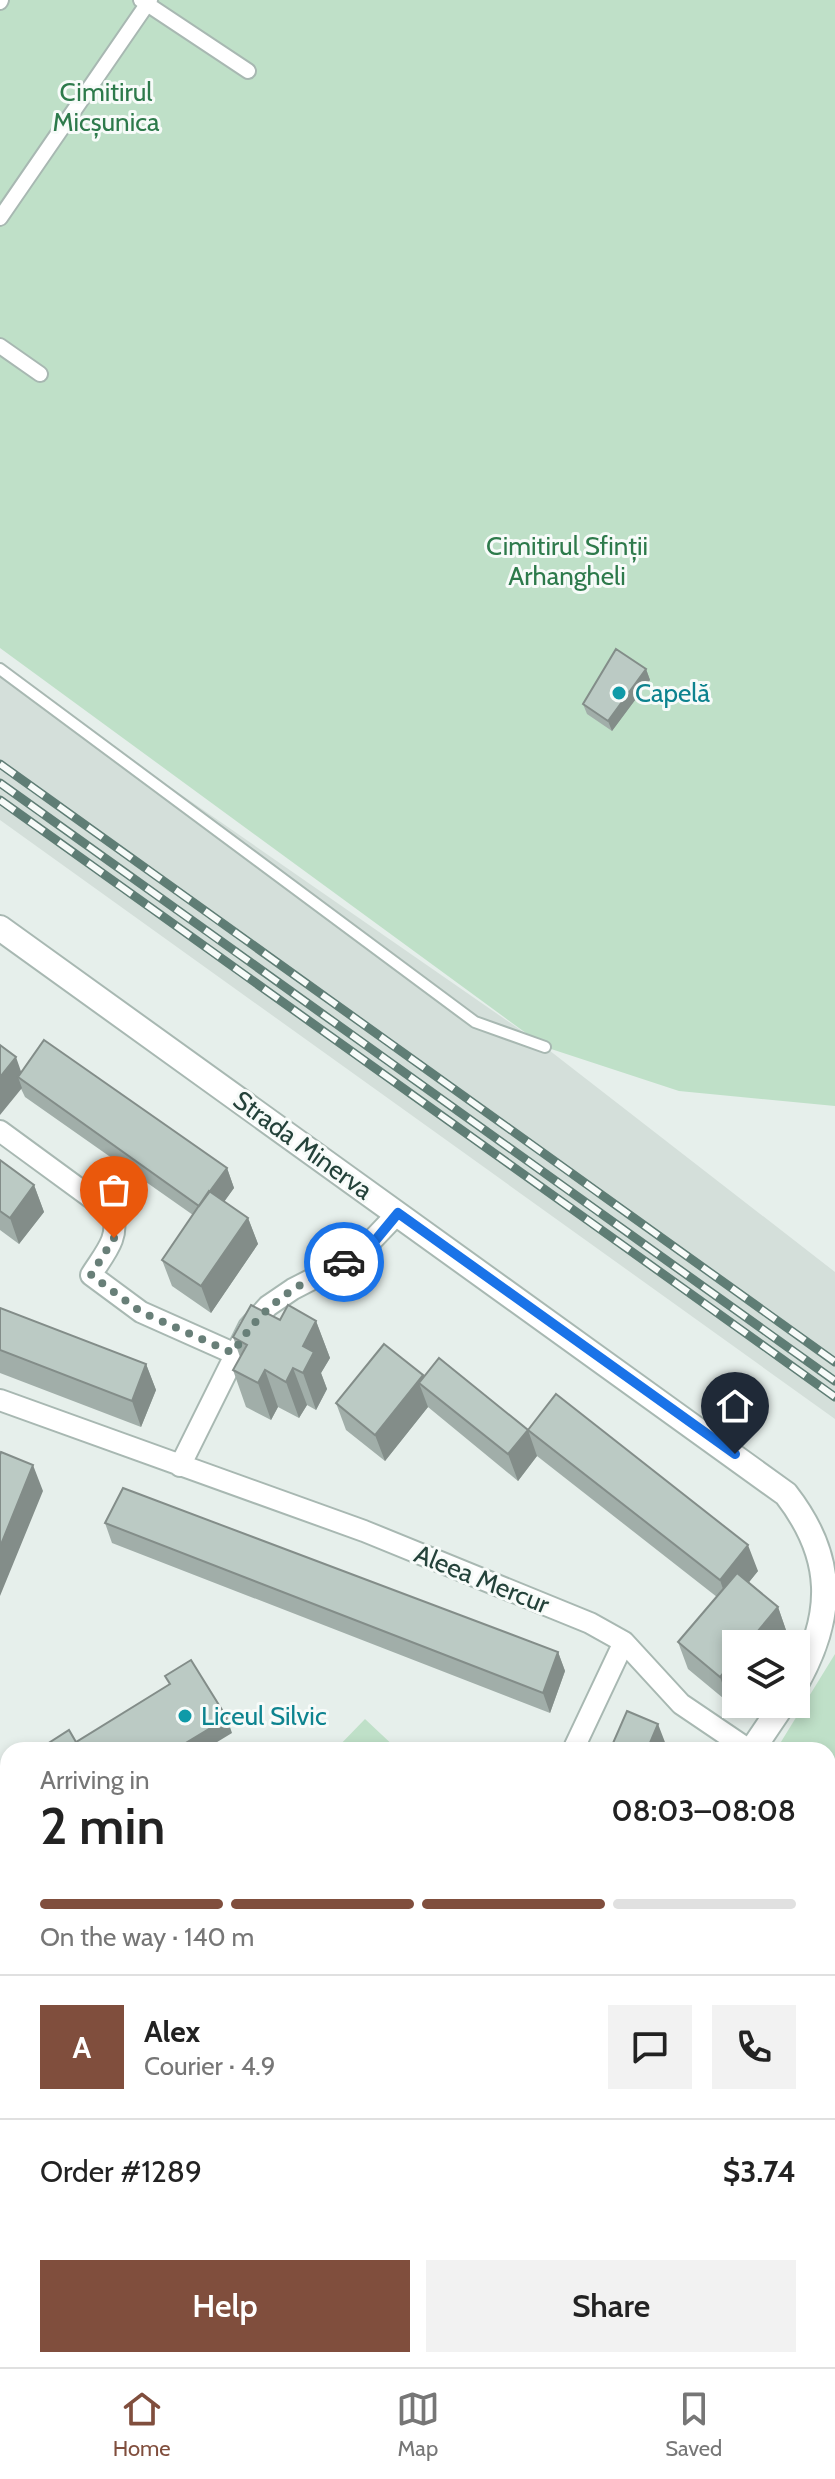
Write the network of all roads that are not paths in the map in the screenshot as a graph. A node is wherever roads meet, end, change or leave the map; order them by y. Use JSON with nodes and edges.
{"nodes":[{"id":1,"x":146,"y":1,"type":"edge"},
{"id":2,"x":248,"y":71,"type":"dead end"},
{"id":3,"x":0,"y":218,"type":"edge"},
{"id":4,"x":0,"y":346,"type":"edge"},
{"id":5,"x":40,"y":374,"type":"dead end"},
{"id":6,"x":0,"y":669,"type":"edge"},
{"id":7,"x":0,"y":928,"type":"edge"},
{"id":8,"x":545,"y":1047,"type":"dead end"},
{"id":9,"x":0,"y":1131,"type":"edge"},
{"id":10,"x":398,"y":1213,"type":"junction"},
{"id":11,"x":233,"y":1353,"type":"junction"},
{"id":12,"x":0,"y":1400,"type":"edge"},
{"id":13,"x":180,"y":1466,"type":"junction"},
{"id":14,"x":624,"y":1642,"type":"junction"},
{"id":15,"x":810,"y":1660,"type":"edge"},
{"id":16,"x":773,"y":1718,"type":"edge"},
{"id":17,"x":577,"y":1742,"type":"edge"},
{"id":18,"x":738,"y":1742,"type":"edge"},
{"id":19,"x":756,"y":1742,"type":"edge"}],
"edges":[{"from":1,"to":2,"type":"street"},
{"from":1,"to":3,"type":"street"},
{"from":4,"to":5,"type":"street"},
{"from":6,"to":8,"type":"lane"},
{"from":7,"to":10,"type":"street","name":"Strada Minerva"},
{"from":9,"to":11,"type":"street"},
{"from":10,"to":11,"type":"street"},
{"from":10,"to":15,"type":"street","name":"Strada Minerva"},
{"from":11,"to":13,"type":"street"},
{"from":12,"to":13,"type":"street","name":"Aleea Mercur"},
{"from":13,"to":14,"type":"street","name":"Aleea Mercur"},
{"from":14,"to":17,"type":"street"},
{"from":14,"to":18,"type":"street","name":"Aleea Mercur"},
{"from":16,"to":19,"type":"street"}]}
